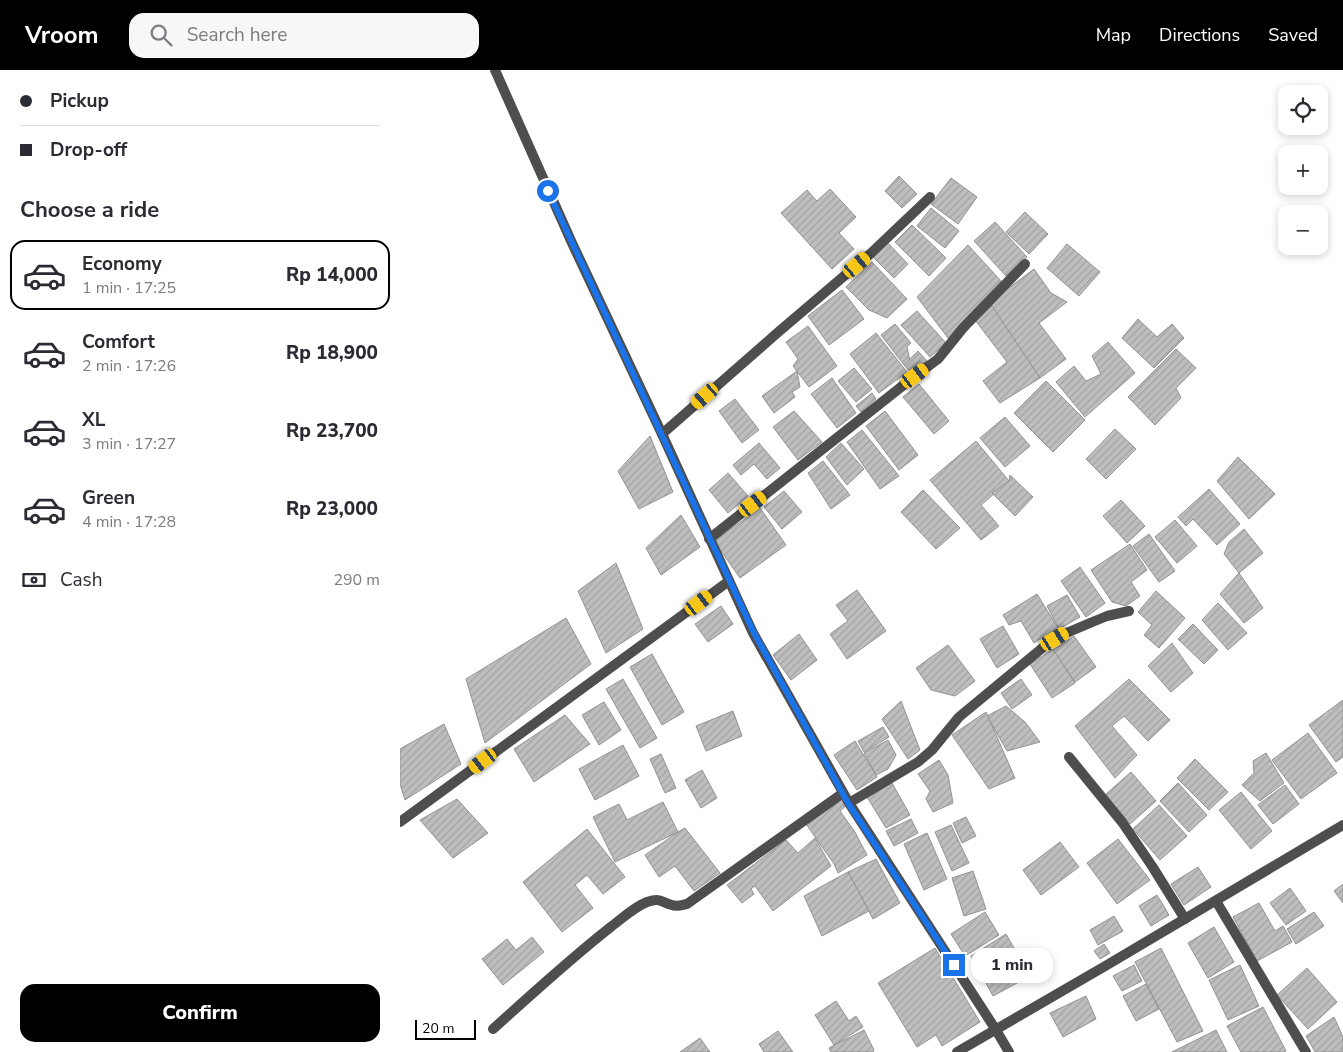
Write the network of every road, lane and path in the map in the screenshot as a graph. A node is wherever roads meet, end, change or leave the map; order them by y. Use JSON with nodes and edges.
{"nodes":[{"id":1,"x":495,"y":70,"type":"edge"},
{"id":2,"x":930,"y":198,"type":"dead end"},
{"id":3,"x":1026,"y":264,"type":"dead end"},
{"id":4,"x":662,"y":434,"type":"junction"},
{"id":5,"x":709,"y":539,"type":"junction"},
{"id":6,"x":729,"y":581,"type":"junction"},
{"id":7,"x":1129,"y":611,"type":"dead end"},
{"id":8,"x":1069,"y":757,"type":"dead end"},
{"id":9,"x":843,"y":793,"type":"junction"},
{"id":10,"x":848,"y":803,"type":"junction"},
{"id":11,"x":400,"y":822,"type":"edge"},
{"id":12,"x":1343,"y":826,"type":"edge"},
{"id":13,"x":1216,"y":901,"type":"junction"},
{"id":14,"x":1185,"y":919,"type":"junction"},
{"id":15,"x":493,"y":1029,"type":"dead end"},
{"id":16,"x":996,"y":1030,"type":"junction"},
{"id":17,"x":957,"y":1052,"type":"edge"},
{"id":18,"x":1009,"y":1052,"type":"edge"},
{"id":19,"x":1306,"y":1052,"type":"edge"}],
"edges":[{"from":1,"to":4,"type":"street"},
{"from":2,"to":4,"type":"street"},
{"from":3,"to":5,"type":"street"},
{"from":4,"to":5,"type":"street"},
{"from":5,"to":6,"type":"street"},
{"from":6,"to":9,"type":"street"},
{"from":6,"to":11,"type":"street"},
{"from":7,"to":10,"type":"street"},
{"from":8,"to":14,"type":"street"},
{"from":9,"to":10,"type":"street"},
{"from":9,"to":15,"type":"street"},
{"from":10,"to":16,"type":"street"},
{"from":12,"to":13,"type":"street"},
{"from":13,"to":14,"type":"street"},
{"from":13,"to":19,"type":"street"},
{"from":14,"to":16,"type":"street"},
{"from":16,"to":17,"type":"street"},
{"from":16,"to":18,"type":"street"}]}
